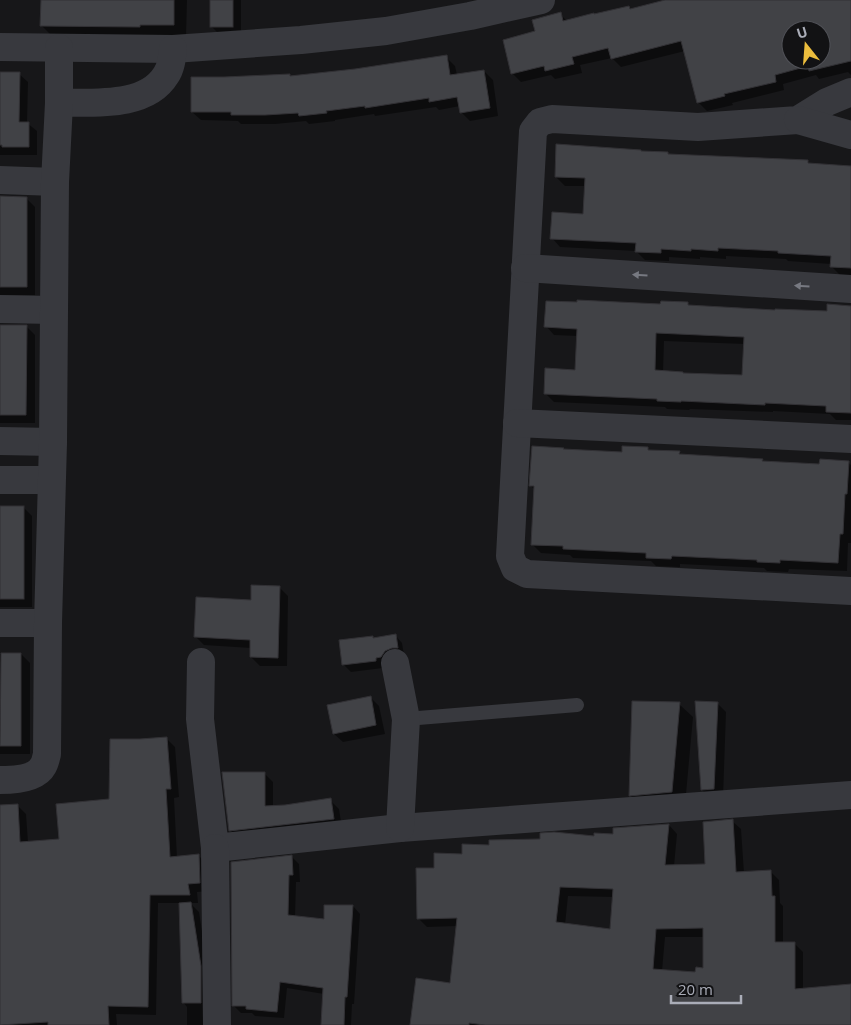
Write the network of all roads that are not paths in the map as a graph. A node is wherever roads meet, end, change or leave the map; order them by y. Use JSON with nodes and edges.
{"nodes":[{"id":1,"x":541,"y":0,"type":"edge"},
{"id":2,"x":0,"y":47,"type":"edge"},
{"id":3,"x":59,"y":48,"type":"junction"},
{"id":4,"x":173,"y":49,"type":"junction"},
{"id":5,"x":851,"y":92,"type":"edge"},
{"id":6,"x":59,"y":103,"type":"junction"},
{"id":7,"x":798,"y":120,"type":"junction"},
{"id":8,"x":851,"y":136,"type":"edge"},
{"id":9,"x":0,"y":180,"type":"edge"},
{"id":10,"x":55,"y":182,"type":"junction"},
{"id":11,"x":526,"y":268,"type":"junction"},
{"id":12,"x":851,"y":289,"type":"edge"},
{"id":13,"x":0,"y":309,"type":"edge"},
{"id":14,"x":54,"y":310,"type":"junction"},
{"id":15,"x":517,"y":423,"type":"junction"},
{"id":16,"x":851,"y":439,"type":"edge"},
{"id":17,"x":0,"y":441,"type":"edge"},
{"id":18,"x":53,"y":442,"type":"junction"},
{"id":19,"x":0,"y":480,"type":"edge"},
{"id":20,"x":51,"y":480,"type":"junction"},
{"id":21,"x":851,"y":591,"type":"edge"},
{"id":22,"x":0,"y":623,"type":"edge"},
{"id":23,"x":48,"y":623,"type":"junction"},
{"id":24,"x":200,"y":662,"type":"dead end"},
{"id":25,"x":395,"y":663,"type":"dead end"},
{"id":26,"x":577,"y":704,"type":"dead end"},
{"id":27,"x":406,"y":719,"type":"junction"},
{"id":28,"x":0,"y":780,"type":"edge"},
{"id":29,"x":851,"y":796,"type":"edge"},
{"id":30,"x":400,"y":828,"type":"junction"},
{"id":31,"x":215,"y":848,"type":"junction"},
{"id":32,"x":217,"y":1025,"type":"edge"}],
"edges":[{"from":1,"to":4,"type":"street"},
{"from":2,"to":3,"type":"street"},
{"from":3,"to":4,"type":"street"},
{"from":3,"to":6,"type":"street"},
{"from":4,"to":6,"type":"street"},
{"from":5,"to":7,"type":"street"},
{"from":6,"to":10,"type":"street"},
{"from":7,"to":8,"type":"street"},
{"from":7,"to":11,"type":"street"},
{"from":9,"to":10,"type":"street"},
{"from":10,"to":14,"type":"street"},
{"from":12,"to":11,"type":"street","one_way":true},
{"from":11,"to":15,"type":"street"},
{"from":13,"to":14,"type":"street"},
{"from":14,"to":18,"type":"street"},
{"from":15,"to":16,"type":"street"},
{"from":15,"to":21,"type":"street"},
{"from":17,"to":18,"type":"street"},
{"from":18,"to":20,"type":"street"},
{"from":19,"to":20,"type":"street"},
{"from":20,"to":23,"type":"street"},
{"from":22,"to":23,"type":"street"},
{"from":23,"to":28,"type":"street"},
{"from":24,"to":31,"type":"street"},
{"from":25,"to":27,"type":"street"},
{"from":26,"to":27,"type":"lane"},
{"from":27,"to":30,"type":"street"},
{"from":29,"to":30,"type":"street"},
{"from":30,"to":31,"type":"street"},
{"from":31,"to":32,"type":"street"}]}
